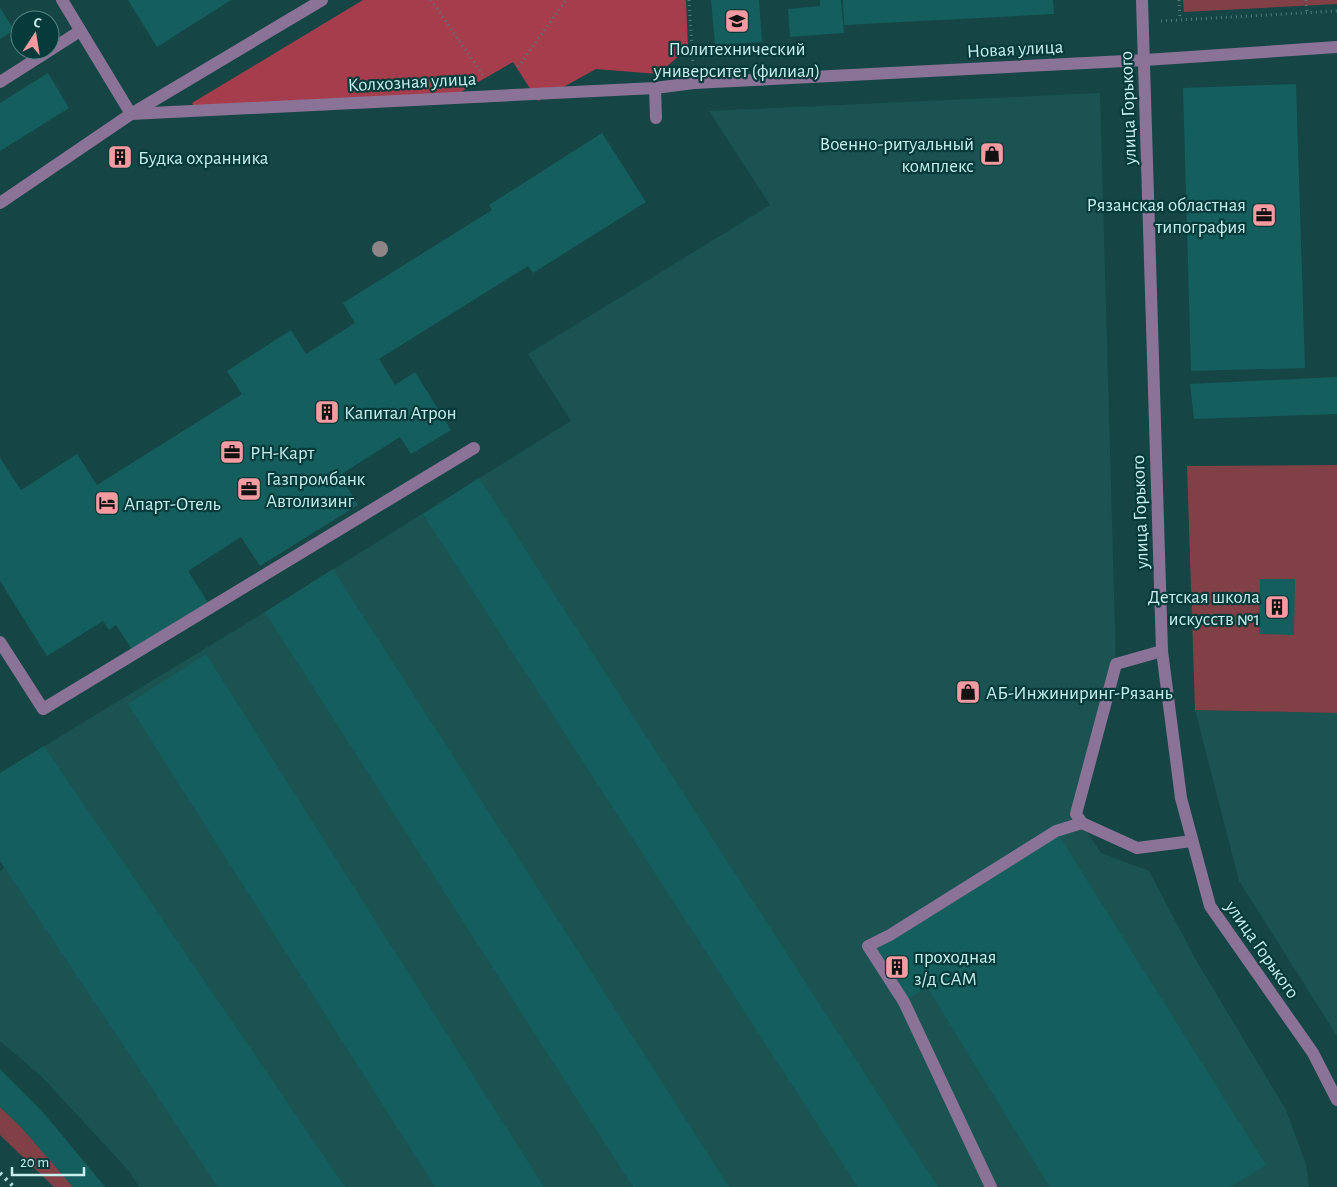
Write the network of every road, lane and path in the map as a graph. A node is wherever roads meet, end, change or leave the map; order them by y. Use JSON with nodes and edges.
{"nodes":[{"id":1,"x":62,"y":0,"type":"edge"},
{"id":2,"x":322,"y":0,"type":"edge"},
{"id":3,"x":431,"y":0,"type":"edge"},
{"id":4,"x":566,"y":0,"type":"edge"},
{"id":5,"x":689,"y":0,"type":"edge"},
{"id":6,"x":1142,"y":0,"type":"edge"},
{"id":7,"x":1179,"y":0,"type":"edge"},
{"id":8,"x":1306,"y":0,"type":"edge"},
{"id":9,"x":1337,"y":11,"type":"edge"},
{"id":10,"x":1307,"y":12,"type":"junction"},
{"id":11,"x":80,"y":31,"type":"junction"},
{"id":12,"x":1337,"y":47,"type":"edge"},
{"id":13,"x":1144,"y":60,"type":"junction"},
{"id":14,"x":518,"y":67,"type":"dead end"},
{"id":15,"x":485,"y":78,"type":"dead end"},
{"id":16,"x":0,"y":82,"type":"edge"},
{"id":17,"x":694,"y":84,"type":"junction"},
{"id":18,"x":655,"y":88,"type":"junction"},
{"id":19,"x":131,"y":114,"type":"junction"},
{"id":20,"x":656,"y":118,"type":"dead end"},
{"id":21,"x":0,"y":202,"type":"edge"},
{"id":22,"x":474,"y":448,"type":"dead end"},
{"id":23,"x":0,"y":642,"type":"edge"},
{"id":24,"x":1162,"y":651,"type":"junction"},
{"id":25,"x":1082,"y":823,"type":"junction"},
{"id":26,"x":1192,"y":841,"type":"junction"},
{"id":27,"x":1337,"y":1100,"type":"edge"},
{"id":28,"x":991,"y":1187,"type":"edge"}],
"edges":[{"from":1,"to":11,"type":"street"},
{"from":2,"to":19,"type":"street"},
{"from":3,"to":15,"type":"path"},
{"from":4,"to":14,"type":"path"},
{"from":5,"to":17,"type":"path"},
{"from":6,"to":13,"type":"street","name":"улица Горького"},
{"from":7,"to":10,"type":"path"},
{"from":8,"to":10,"type":"path"},
{"from":9,"to":10,"type":"path"},
{"from":11,"to":16,"type":"street"},
{"from":11,"to":19,"type":"street"},
{"from":12,"to":13,"type":"street","name":"Новая улица"},
{"from":13,"to":17,"type":"street","name":"Новая улица"},
{"from":13,"to":24,"type":"street","name":"улица Горького"},
{"from":17,"to":18,"type":"street","name":"Колхозная улица"},
{"from":18,"to":19,"type":"street","name":"Колхозная улица"},
{"from":18,"to":20,"type":"street"},
{"from":19,"to":21,"type":"street"},
{"from":22,"to":23,"type":"street"},
{"from":24,"to":25,"type":"street"},
{"from":24,"to":26,"type":"street","name":"улица Горького"},
{"from":25,"to":26,"type":"street"},
{"from":25,"to":28,"type":"street"},
{"from":26,"to":27,"type":"street","name":"улица Горького"}]}
